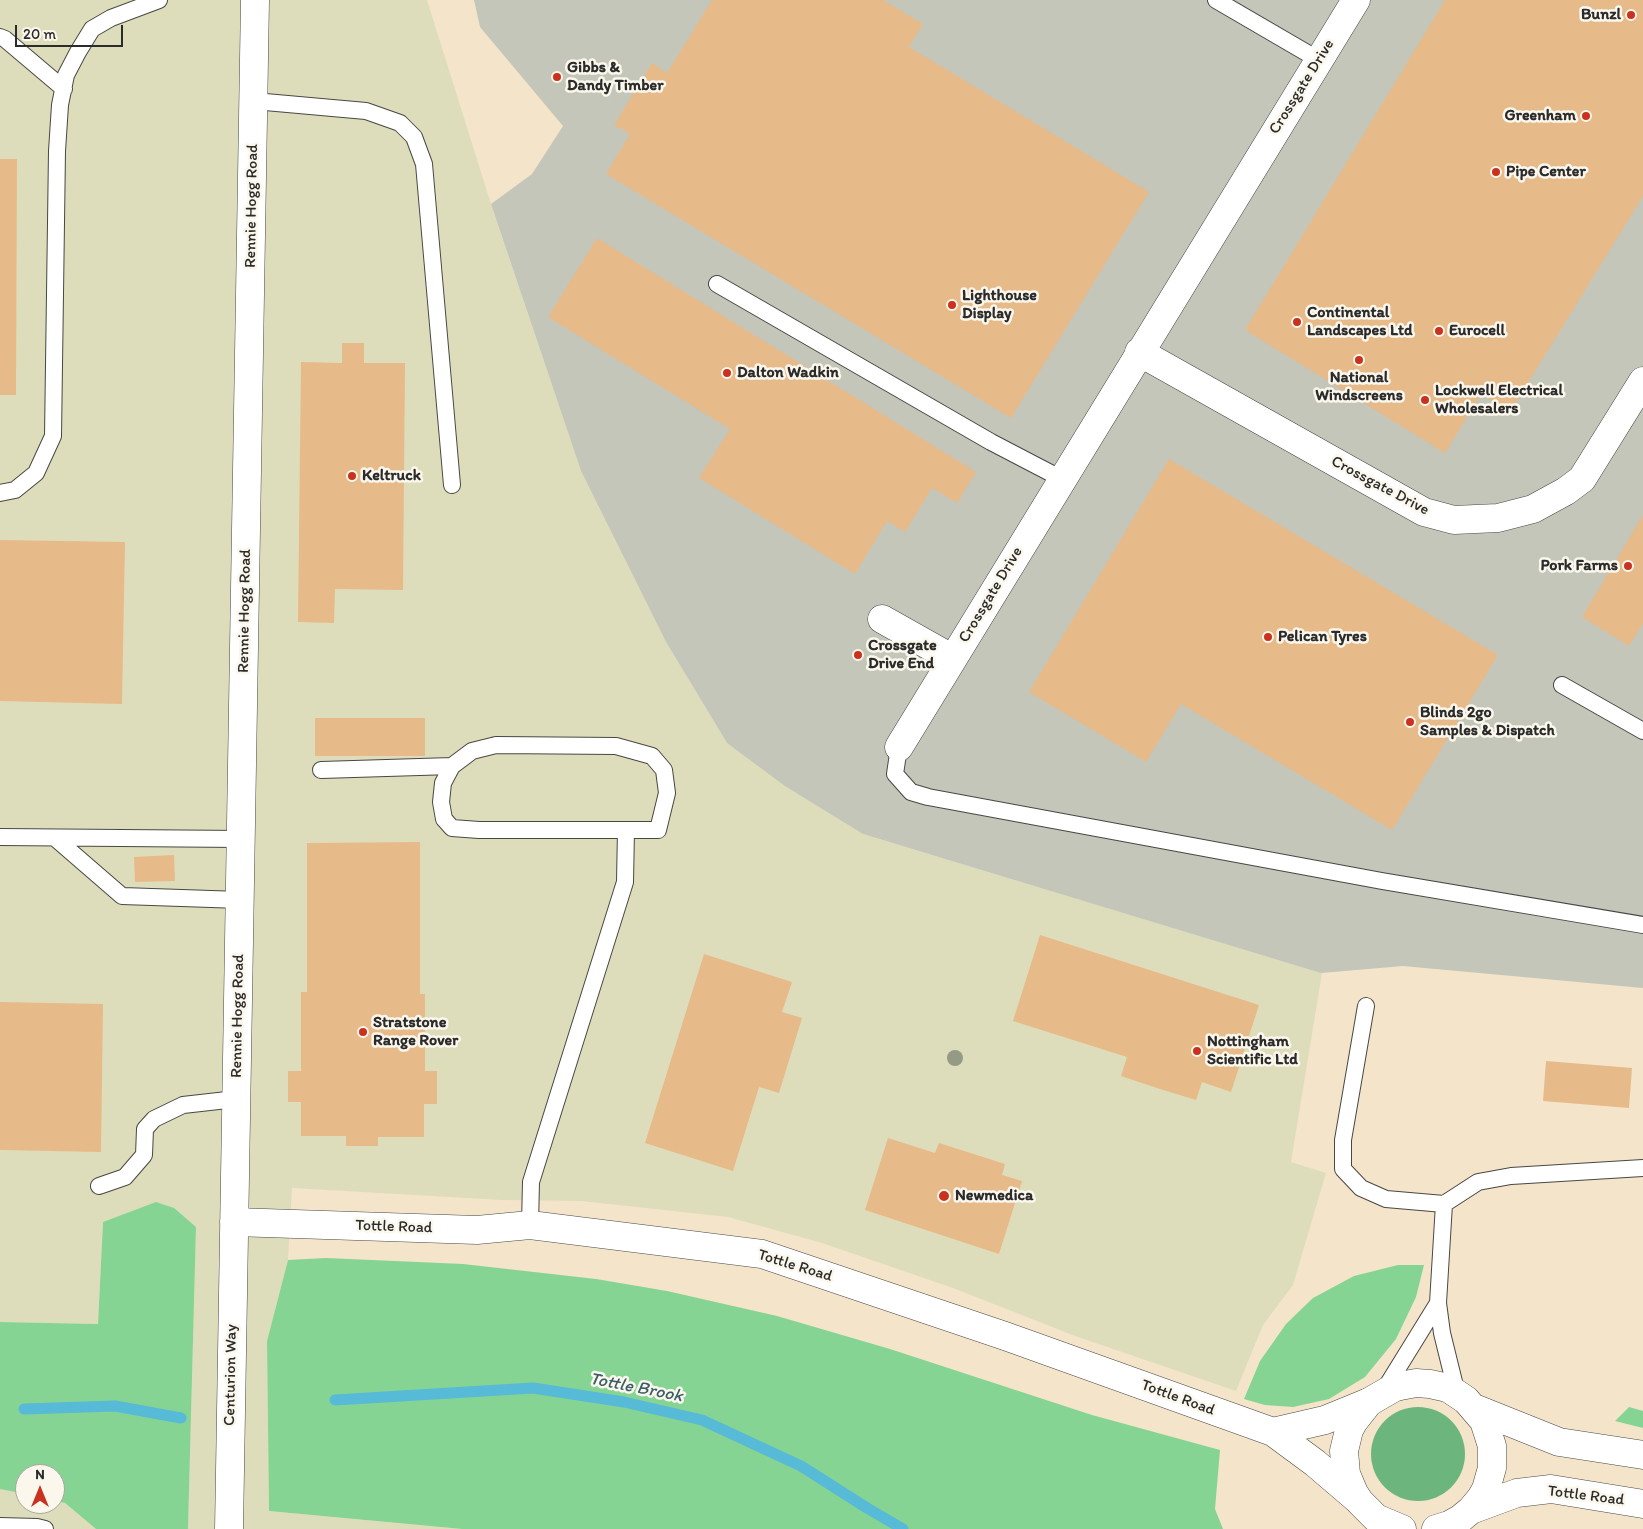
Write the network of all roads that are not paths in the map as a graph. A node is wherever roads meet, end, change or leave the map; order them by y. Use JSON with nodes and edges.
{"nodes":[{"id":1,"x":159,"y":0,"type":"edge"},
{"id":2,"x":255,"y":0,"type":"edge"},
{"id":3,"x":1216,"y":0,"type":"edge"},
{"id":4,"x":1356,"y":0,"type":"edge"},
{"id":5,"x":0,"y":37,"type":"edge"},
{"id":6,"x":1319,"y":60,"type":"junction"},
{"id":7,"x":64,"y":89,"type":"junction"},
{"id":8,"x":254,"y":101,"type":"junction"},
{"id":9,"x":717,"y":284,"type":"dead end"},
{"id":10,"x":1139,"y":352,"type":"junction"},
{"id":11,"x":1643,"y":381,"type":"edge"},
{"id":12,"x":1062,"y":479,"type":"junction"},
{"id":13,"x":452,"y":485,"type":"dead end"},
{"id":14,"x":0,"y":492,"type":"edge"},
{"id":15,"x":882,"y":619,"type":"dead end"},
{"id":16,"x":953,"y":659,"type":"junction"},
{"id":17,"x":1562,"y":685,"type":"dead end"},
{"id":18,"x":1643,"y":731,"type":"edge"},
{"id":19,"x":899,"y":747,"type":"joint"},
{"id":20,"x":452,"y":766,"type":"junction"},
{"id":21,"x":321,"y":770,"type":"dead end"},
{"id":22,"x":626,"y":830,"type":"junction"},
{"id":23,"x":0,"y":837,"type":"edge"},
{"id":24,"x":55,"y":838,"type":"junction"},
{"id":25,"x":242,"y":839,"type":"junction"},
{"id":26,"x":241,"y":900,"type":"junction"},
{"id":27,"x":1643,"y":925,"type":"edge"},
{"id":28,"x":1366,"y":1006,"type":"dead end"},
{"id":29,"x":236,"y":1099,"type":"junction"},
{"id":30,"x":1643,"y":1168,"type":"edge"},
{"id":31,"x":99,"y":1186,"type":"dead end"},
{"id":32,"x":1444,"y":1204,"type":"junction"},
{"id":33,"x":234,"y":1222,"type":"junction"},
{"id":34,"x":530,"y":1225,"type":"junction"},
{"id":35,"x":1438,"y":1303,"type":"junction"},
{"id":36,"x":1376,"y":1397,"type":"junction"},
{"id":37,"x":1466,"y":1401,"type":"junction"},
{"id":38,"x":1273,"y":1432,"type":"junction"},
{"id":39,"x":1643,"y":1455,"type":"edge"},
{"id":40,"x":1356,"y":1498,"type":"junction"},
{"id":41,"x":1643,"y":1504,"type":"edge"},
{"id":42,"x":1463,"y":1519,"type":"edge"},
{"id":43,"x":1378,"y":1523,"type":"edge"},
{"id":44,"x":0,"y":1526,"type":"edge"},
{"id":45,"x":45,"y":1529,"type":"edge"},
{"id":46,"x":229,"y":1529,"type":"edge"},
{"id":47,"x":1402,"y":1529,"type":"edge"},
{"id":48,"x":1436,"y":1529,"type":"edge"}],
"edges":[{"from":1,"to":7,"type":"lane"},
{"from":2,"to":8,"type":"street","name":"Rennie Hogg Road"},
{"from":3,"to":6,"type":"lane"},
{"from":4,"to":6,"type":"street","name":"Crossgate Drive"},
{"from":5,"to":7,"type":"lane"},
{"from":6,"to":10,"type":"street","name":"Crossgate Drive"},
{"from":7,"to":14,"type":"lane"},
{"from":8,"to":13,"type":"lane"},
{"from":8,"to":25,"type":"street","name":"Rennie Hogg Road"},
{"from":9,"to":12,"type":"lane"},
{"from":10,"to":11,"type":"street","name":"Crossgate Drive"},
{"from":10,"to":12,"type":"street","name":"Crossgate Drive"},
{"from":12,"to":16,"type":"street","name":"Crossgate Drive"},
{"from":15,"to":16,"type":"street","name":"Crossgate Drive"},
{"from":16,"to":19,"type":"street","name":"Crossgate Drive"},
{"from":17,"to":18,"type":"lane"},
{"from":19,"to":27,"type":"lane"},
{"from":20,"to":21,"type":"lane"},
{"from":20,"to":22,"type":"lane"},
{"from":20,"to":22,"type":"lane"},
{"from":22,"to":34,"type":"lane"},
{"from":23,"to":24,"type":"lane"},
{"from":24,"to":25,"type":"lane"},
{"from":24,"to":26,"type":"lane"},
{"from":25,"to":26,"type":"street","name":"Rennie Hogg Road"},
{"from":26,"to":29,"type":"street","name":"Rennie Hogg Road"},
{"from":28,"to":32,"type":"lane"},
{"from":29,"to":31,"type":"lane"},
{"from":29,"to":33,"type":"street","name":"Rennie Hogg Road"},
{"from":30,"to":32,"type":"lane"},
{"from":32,"to":35,"type":"lane"},
{"from":33,"to":34,"type":"street","name":"Tottle Road"},
{"from":33,"to":46,"type":"street","name":"Centurion Way"},
{"from":34,"to":38,"type":"street","name":"Tottle Road"},
{"from":35,"to":36,"type":"lane"},
{"from":35,"to":37,"type":"lane"},
{"from":36,"to":37,"type":"street"},
{"from":36,"to":38,"type":"street"},
{"from":36,"to":40,"type":"street"},
{"from":37,"to":39,"type":"street"},
{"from":37,"to":42,"type":"street"},
{"from":38,"to":40,"type":"street","name":"Tottle Road"},
{"from":40,"to":43,"type":"street","name":"Tottle Road"},
{"from":41,"to":42,"type":"street","name":"Tottle Road"},
{"from":42,"to":48,"type":"street","name":"Tottle Road"},
{"from":43,"to":47,"type":"street"},
{"from":44,"to":45,"type":"lane"}]}
